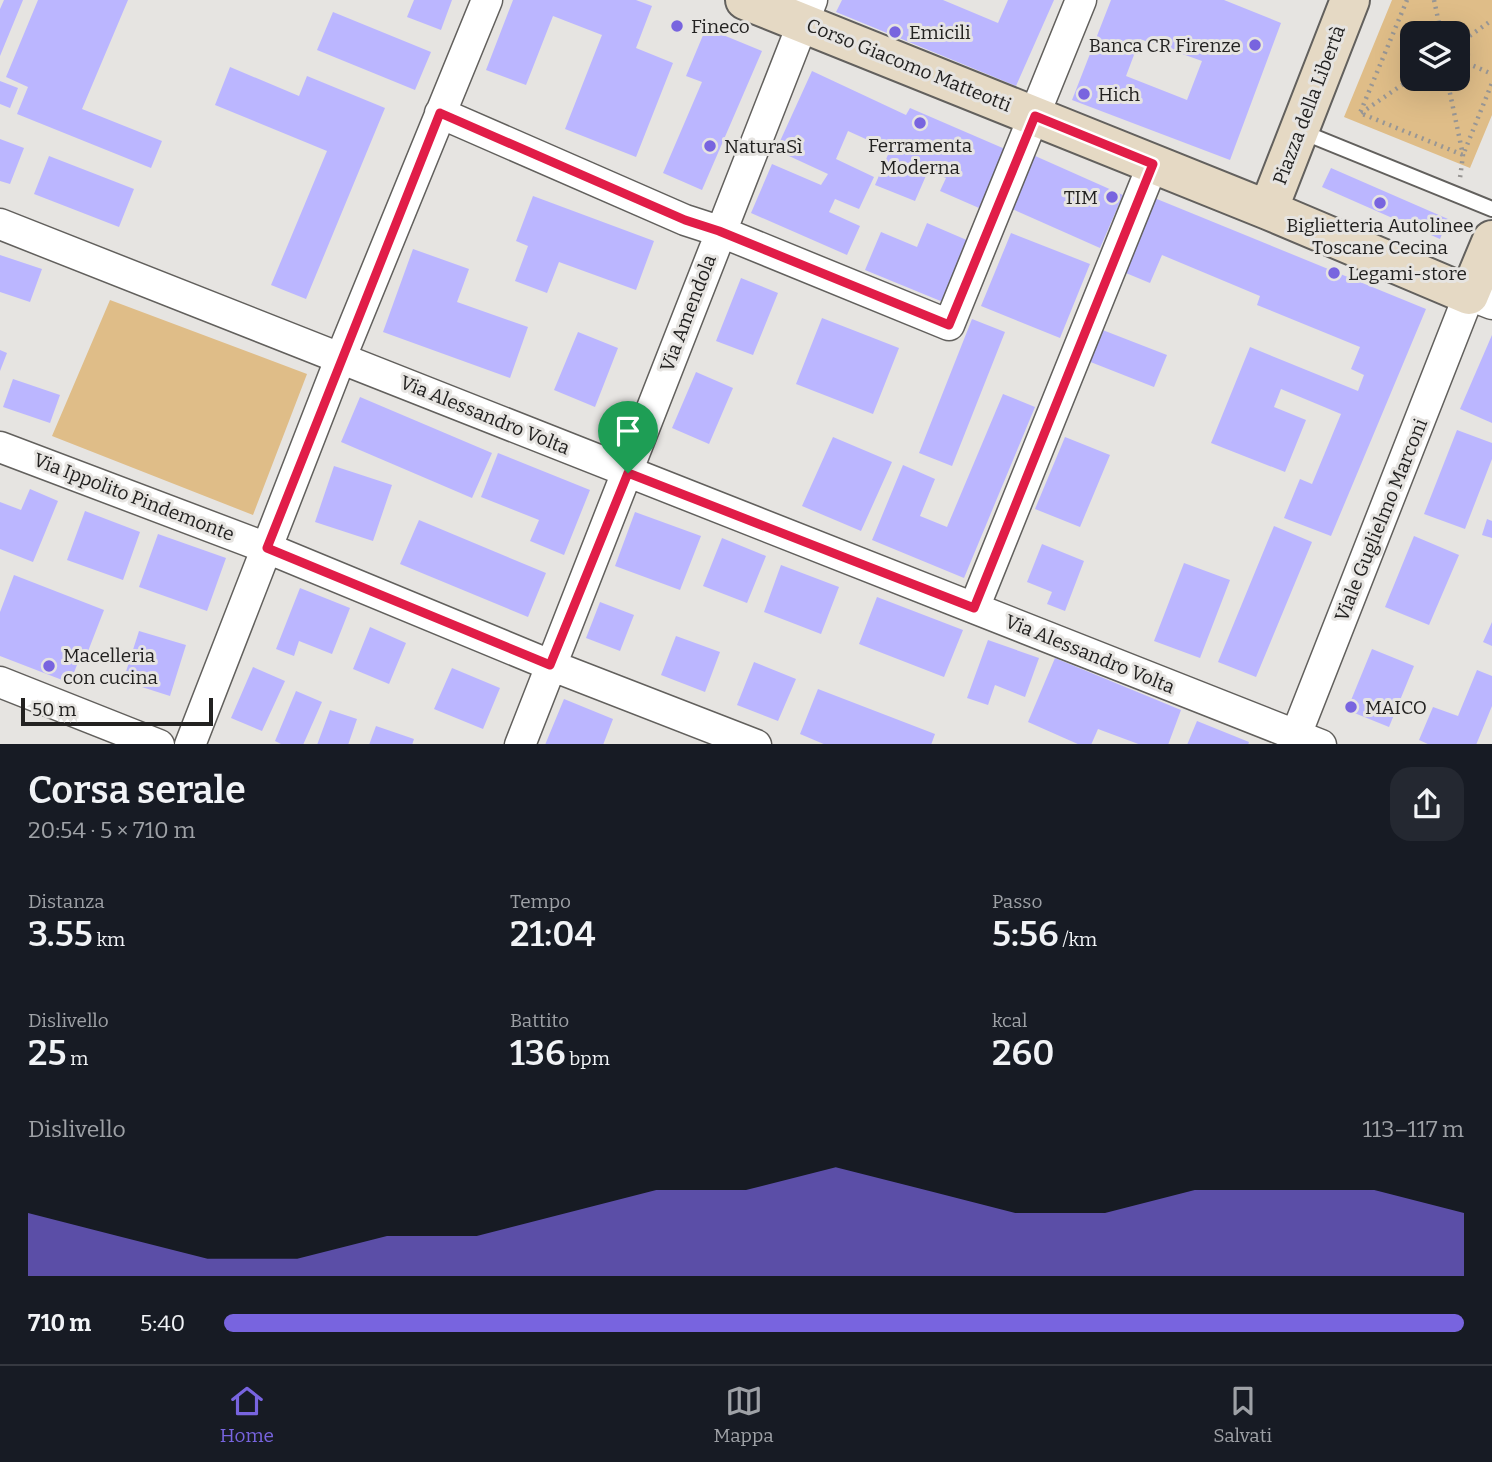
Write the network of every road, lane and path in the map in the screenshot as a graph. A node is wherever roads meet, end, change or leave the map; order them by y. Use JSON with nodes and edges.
{"nodes":[{"id":1,"x":487,"y":0,"type":"edge"},
{"id":2,"x":745,"y":0,"type":"edge"},
{"id":3,"x":1081,"y":0,"type":"edge"},
{"id":4,"x":1407,"y":0,"type":"edge"},
{"id":5,"x":1434,"y":0,"type":"edge"},
{"id":6,"x":1347,"y":1,"type":"edge"},
{"id":7,"x":807,"y":11,"type":"edge"},
{"id":8,"x":1492,"y":20,"type":"edge"},
{"id":9,"x":1438,"y":21,"type":"edge"},
{"id":10,"x":1470,"y":36,"type":"edge"},
{"id":11,"x":1470,"y":64,"type":"edge"},
{"id":12,"x":1492,"y":74,"type":"edge"},
{"id":13,"x":1492,"y":83,"type":"edge"},
{"id":14,"x":1400,"y":86,"type":"edge"},
{"id":15,"x":1450,"y":91,"type":"edge"},
{"id":16,"x":440,"y":113,"type":"junction"},
{"id":17,"x":1360,"y":113,"type":"junction"},
{"id":18,"x":1035,"y":116,"type":"junction"},
{"id":19,"x":1298,"y":131,"type":"junction"},
{"id":20,"x":1463,"y":155,"type":"junction"},
{"id":21,"x":1153,"y":164,"type":"junction"},
{"id":22,"x":1492,"y":209,"type":"edge"},
{"id":23,"x":1268,"y":210,"type":"junction"},
{"id":24,"x":0,"y":224,"type":"edge"},
{"id":25,"x":719,"y":231,"type":"junction"},
{"id":26,"x":1492,"y":240,"type":"edge"},
{"id":27,"x":1481,"y":300,"type":"edge"},
{"id":28,"x":341,"y":357,"type":"junction"},
{"id":29,"x":0,"y":447,"type":"edge"},
{"id":30,"x":628,"y":473,"type":"junction"},
{"id":31,"x":267,"y":548,"type":"junction"},
{"id":32,"x":974,"y":608,"type":"junction"},
{"id":33,"x":550,"y":665,"type":"junction"},
{"id":34,"x":0,"y":682,"type":"edge"},
{"id":35,"x":1303,"y":741,"type":"edge"},
{"id":36,"x":159,"y":744,"type":"edge"},
{"id":37,"x":190,"y":744,"type":"edge"},
{"id":38,"x":520,"y":744,"type":"edge"},
{"id":39,"x":756,"y":744,"type":"edge"}],
"edges":[{"from":1,"to":16,"type":"street"},
{"from":2,"to":7,"type":"street","name":"Corso Giacomo Matteotti"},
{"from":3,"to":18,"type":"street"},
{"from":4,"to":17,"type":"path"},
{"from":5,"to":9,"type":"path"},
{"from":6,"to":19,"type":"street","name":"Piazza della Libertà"},
{"from":7,"to":18,"type":"street","name":"Corso Giacomo Matteotti"},
{"from":7,"to":25,"type":"street","name":"Via Amendola"},
{"from":8,"to":10,"type":"path"},
{"from":11,"to":12,"type":"path"},
{"from":13,"to":20,"type":"path"},
{"from":14,"to":17,"type":"path"},
{"from":15,"to":20,"type":"path"},
{"from":16,"to":25,"type":"street"},
{"from":16,"to":28,"type":"street"},
{"from":17,"to":20,"type":"path"},
{"from":18,"to":21,"type":"street","name":"Corso Giacomo Matteotti"},
{"from":18,"to":25,"type":"street"},
{"from":19,"to":22,"type":"lane"},
{"from":19,"to":23,"type":"street","name":"Piazza della Libertà"},
{"from":21,"to":23,"type":"street","name":"Corso Giacomo Matteotti"},
{"from":21,"to":32,"type":"street"},
{"from":23,"to":27,"type":"street","name":"Corso Giacomo Matteotti"},
{"from":24,"to":28,"type":"street","name":"Via Alessandro Volta"},
{"from":25,"to":30,"type":"street","name":"Via Amendola"},
{"from":26,"to":27,"type":"street"},
{"from":27,"to":35,"type":"street","name":"Viale Guglielmo Marconi"},
{"from":28,"to":30,"type":"street","name":"Via Alessandro Volta"},
{"from":28,"to":31,"type":"street"},
{"from":29,"to":31,"type":"street","name":"Via Ippolito Pindemonte"},
{"from":30,"to":32,"type":"street","name":"Via Alessandro Volta"},
{"from":30,"to":33,"type":"street","name":"Via Amendola"},
{"from":31,"to":33,"type":"street","name":"Via Ippolito Pindemonte"},
{"from":31,"to":37,"type":"street"},
{"from":32,"to":35,"type":"street","name":"Via Alessandro Volta"},
{"from":33,"to":38,"type":"street","name":"Via Amendola"},
{"from":33,"to":39,"type":"street","name":"Via Ippolito Pindemonte"},
{"from":34,"to":36,"type":"street"}]}
